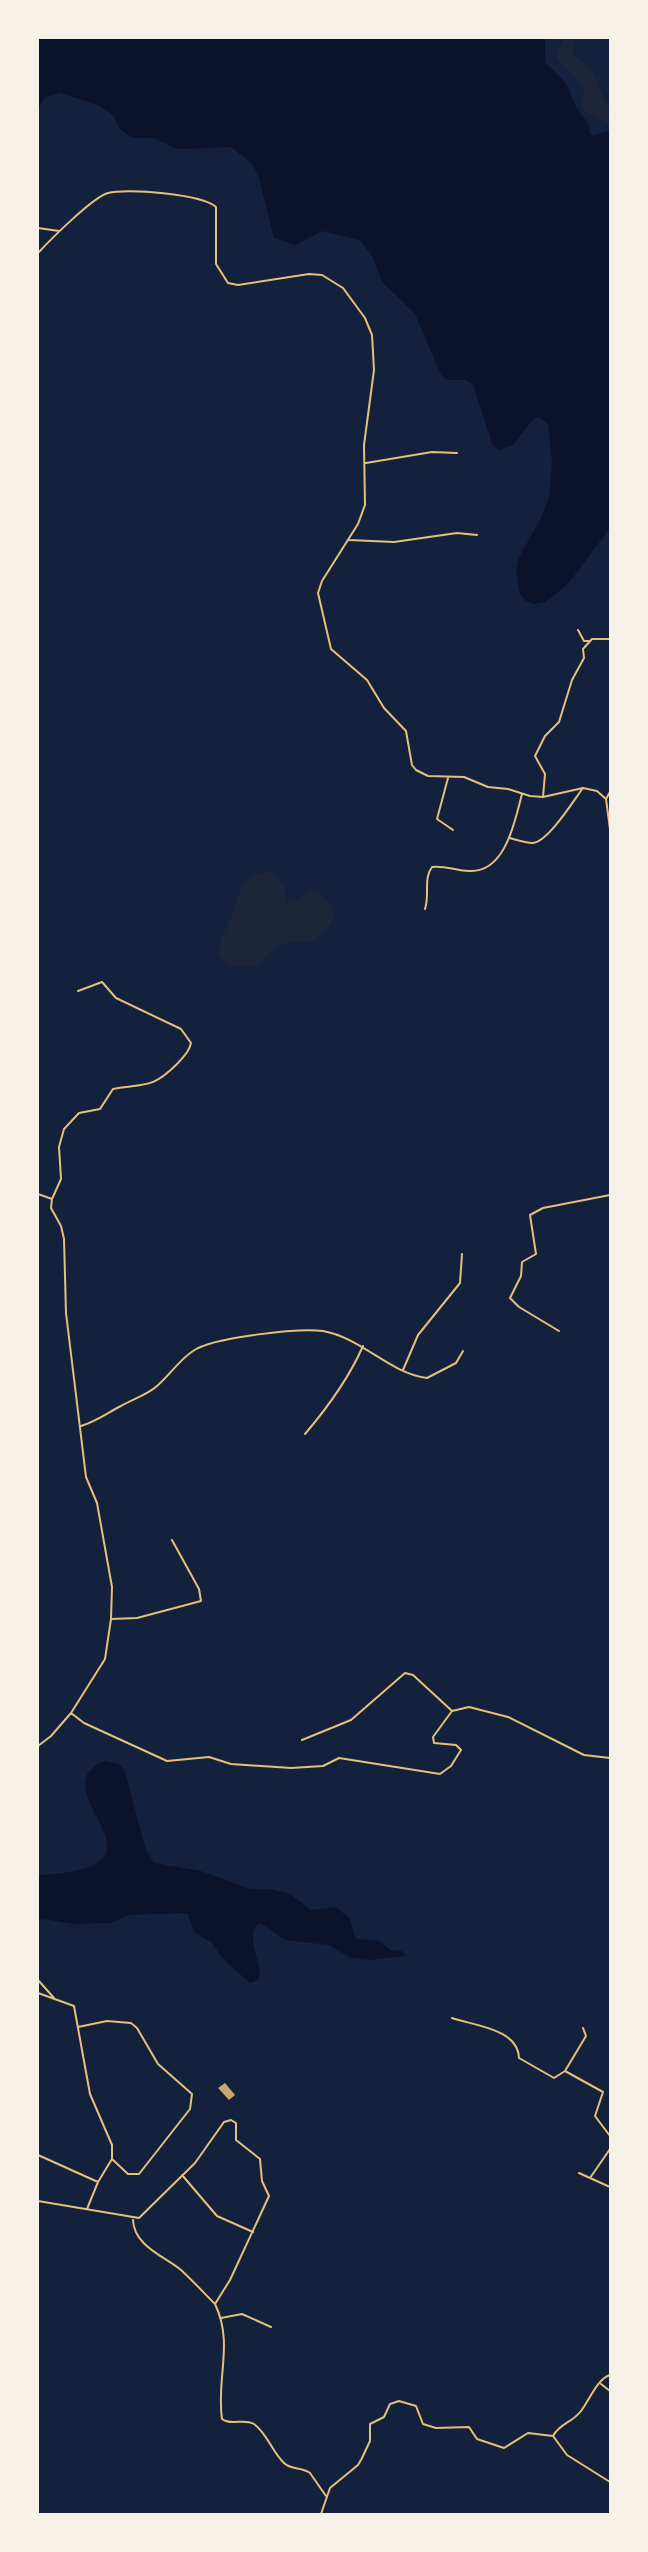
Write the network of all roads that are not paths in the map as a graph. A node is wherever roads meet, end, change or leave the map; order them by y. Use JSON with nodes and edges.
{"nodes":[{"id":1,"x":38,"y":228,"type":"edge"},
{"id":2,"x":59,"y":231,"type":"junction"},
{"id":3,"x":38,"y":253,"type":"edge"},
{"id":4,"x":457,"y":453,"type":"dead end"},
{"id":5,"x":366,"y":463,"type":"junction"},
{"id":6,"x":477,"y":535,"type":"dead end"},
{"id":7,"x":349,"y":540,"type":"junction"},
{"id":8,"x":578,"y":630,"type":"dead end"},
{"id":9,"x":610,"y":639,"type":"edge"},
{"id":10,"x":589,"y":641,"type":"junction"},
{"id":11,"x":448,"y":777,"type":"junction"},
{"id":12,"x":583,"y":788,"type":"junction"},
{"id":13,"x":610,"y":792,"type":"edge"},
{"id":14,"x":522,"y":794,"type":"junction"},
{"id":15,"x":543,"y":796,"type":"junction"},
{"id":16,"x":606,"y":799,"type":"junction"},
{"id":17,"x":453,"y":830,"type":"dead end"},
{"id":18,"x":610,"y":830,"type":"edge"},
{"id":19,"x":509,"y":838,"type":"junction"},
{"id":20,"x":425,"y":909,"type":"dead end"},
{"id":21,"x":78,"y":991,"type":"dead end"},
{"id":22,"x":38,"y":1194,"type":"edge"},
{"id":23,"x":610,"y":1196,"type":"edge"},
{"id":24,"x":52,"y":1199,"type":"junction"},
{"id":25,"x":462,"y":1254,"type":"dead end"},
{"id":26,"x":559,"y":1331,"type":"dead end"},
{"id":27,"x":363,"y":1346,"type":"junction"},
{"id":28,"x":463,"y":1351,"type":"dead end"},
{"id":29,"x":403,"y":1370,"type":"junction"},
{"id":30,"x":80,"y":1426,"type":"junction"},
{"id":31,"x":305,"y":1434,"type":"dead end"},
{"id":32,"x":172,"y":1540,"type":"dead end"},
{"id":33,"x":111,"y":1619,"type":"junction"},
{"id":34,"x":452,"y":1711,"type":"junction"},
{"id":35,"x":71,"y":1713,"type":"junction"},
{"id":36,"x":302,"y":1740,"type":"dead end"},
{"id":37,"x":38,"y":1746,"type":"edge"},
{"id":38,"x":610,"y":1758,"type":"edge"},
{"id":39,"x":38,"y":1980,"type":"edge"},
{"id":40,"x":38,"y":1993,"type":"edge"},
{"id":41,"x":54,"y":1998,"type":"junction"},
{"id":42,"x":452,"y":2018,"type":"dead end"},
{"id":43,"x":78,"y":2027,"type":"junction"},
{"id":44,"x":583,"y":2028,"type":"dead end"},
{"id":45,"x":565,"y":2071,"type":"junction"},
{"id":46,"x":610,"y":2136,"type":"edge"},
{"id":47,"x":610,"y":2149,"type":"edge"},
{"id":48,"x":38,"y":2155,"type":"edge"},
{"id":49,"x":112,"y":2159,"type":"junction"},
{"id":50,"x":579,"y":2173,"type":"dead end"},
{"id":51,"x":182,"y":2175,"type":"junction"},
{"id":52,"x":590,"y":2178,"type":"junction"},
{"id":53,"x":98,"y":2182,"type":"junction"},
{"id":54,"x":610,"y":2187,"type":"edge"},
{"id":55,"x":38,"y":2201,"type":"edge"},
{"id":56,"x":87,"y":2209,"type":"junction"},
{"id":57,"x":133,"y":2219,"type":"junction"},
{"id":58,"x":253,"y":2232,"type":"junction"},
{"id":59,"x":215,"y":2304,"type":"junction"},
{"id":60,"x":221,"y":2318,"type":"junction"},
{"id":61,"x":271,"y":2327,"type":"dead end"},
{"id":62,"x":610,"y":2374,"type":"edge"},
{"id":63,"x":600,"y":2384,"type":"junction"},
{"id":64,"x":610,"y":2391,"type":"edge"},
{"id":65,"x":554,"y":2436,"type":"junction"},
{"id":66,"x":610,"y":2482,"type":"edge"},
{"id":67,"x":326,"y":2496,"type":"junction"},
{"id":68,"x":321,"y":2514,"type":"edge"}],
"edges":[{"from":1,"to":2,"type":"street"},
{"from":2,"to":3,"type":"street"},
{"from":2,"to":5,"type":"street"},
{"from":4,"to":5,"type":"street"},
{"from":5,"to":7,"type":"street"},
{"from":6,"to":7,"type":"street"},
{"from":7,"to":11,"type":"street"},
{"from":8,"to":10,"type":"street"},
{"from":9,"to":10,"type":"street"},
{"from":10,"to":15,"type":"street"},
{"from":11,"to":14,"type":"street"},
{"from":11,"to":17,"type":"street"},
{"from":12,"to":15,"type":"street"},
{"from":12,"to":16,"type":"street"},
{"from":12,"to":19,"type":"street"},
{"from":13,"to":16,"type":"street"},
{"from":14,"to":15,"type":"street"},
{"from":14,"to":19,"type":"street"},
{"from":16,"to":18,"type":"street"},
{"from":19,"to":20,"type":"street"},
{"from":21,"to":24,"type":"street"},
{"from":22,"to":24,"type":"street"},
{"from":23,"to":26,"type":"street"},
{"from":24,"to":30,"type":"street"},
{"from":25,"to":29,"type":"street"},
{"from":27,"to":29,"type":"street"},
{"from":27,"to":30,"type":"street"},
{"from":27,"to":31,"type":"street"},
{"from":28,"to":29,"type":"street"},
{"from":30,"to":33,"type":"street"},
{"from":32,"to":33,"type":"street"},
{"from":33,"to":35,"type":"street"},
{"from":34,"to":35,"type":"street"},
{"from":34,"to":36,"type":"street"},
{"from":34,"to":38,"type":"street"},
{"from":35,"to":37,"type":"street"},
{"from":39,"to":41,"type":"street"},
{"from":40,"to":41,"type":"street"},
{"from":41,"to":43,"type":"street"},
{"from":42,"to":45,"type":"street"},
{"from":43,"to":49,"type":"street"},
{"from":43,"to":49,"type":"street"},
{"from":44,"to":45,"type":"street"},
{"from":45,"to":46,"type":"street"},
{"from":47,"to":52,"type":"street"},
{"from":48,"to":53,"type":"street"},
{"from":49,"to":53,"type":"street"},
{"from":50,"to":52,"type":"street"},
{"from":51,"to":57,"type":"street"},
{"from":51,"to":58,"type":"street"},
{"from":51,"to":58,"type":"street"},
{"from":52,"to":54,"type":"street"},
{"from":53,"to":56,"type":"street"},
{"from":55,"to":56,"type":"street"},
{"from":56,"to":57,"type":"street"},
{"from":57,"to":59,"type":"street"},
{"from":58,"to":59,"type":"street"},
{"from":59,"to":60,"type":"street"},
{"from":60,"to":61,"type":"street"},
{"from":60,"to":67,"type":"street"},
{"from":62,"to":63,"type":"street"},
{"from":63,"to":64,"type":"street"},
{"from":63,"to":65,"type":"street"},
{"from":65,"to":66,"type":"street"},
{"from":65,"to":67,"type":"street"},
{"from":67,"to":68,"type":"street"}]}
